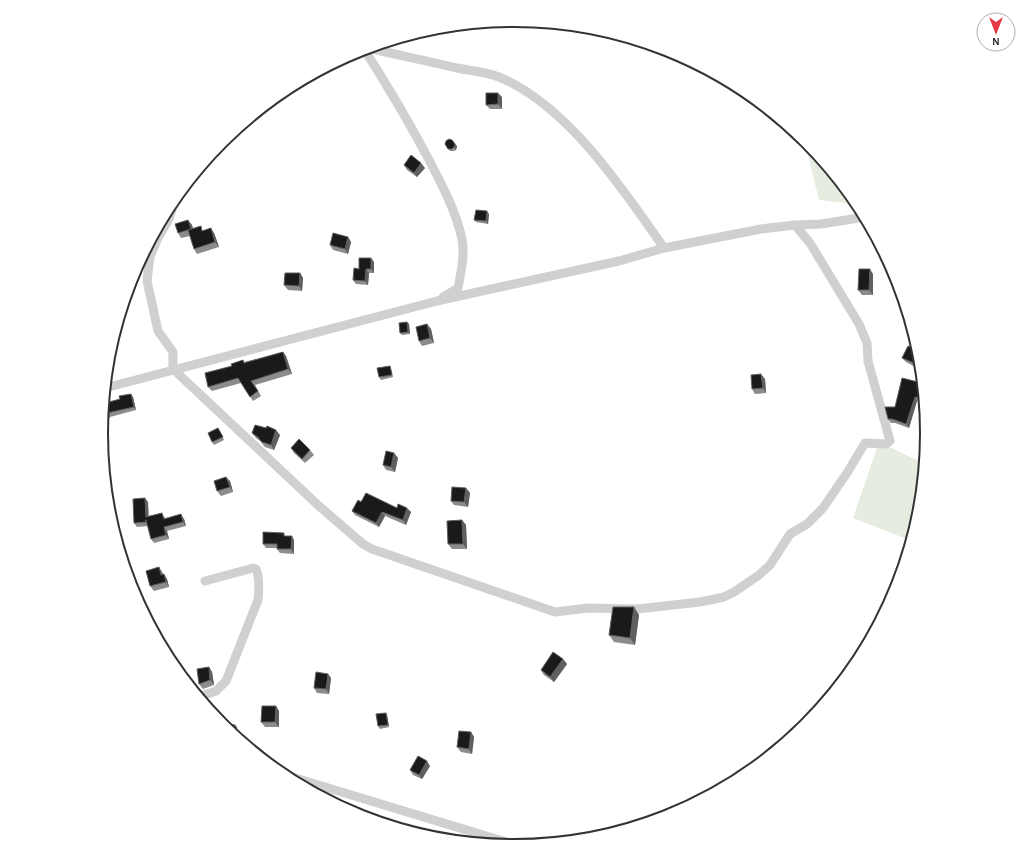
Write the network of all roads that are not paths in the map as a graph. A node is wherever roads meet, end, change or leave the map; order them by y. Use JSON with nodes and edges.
{"nodes":[{"id":1,"x":379,"y":51,"type":"edge"},
{"id":2,"x":367,"y":55,"type":"edge"},
{"id":3,"x":170,"y":218,"type":"edge"},
{"id":4,"x":858,"y":218,"type":"edge"},
{"id":5,"x":795,"y":225,"type":"junction"},
{"id":6,"x":664,"y":248,"type":"junction"},
{"id":7,"x":437,"y":301,"type":"junction"},
{"id":8,"x":174,"y":369,"type":"junction"},
{"id":9,"x":110,"y":387,"type":"edge"},
{"id":10,"x":206,"y":581,"type":"dead end"},
{"id":11,"x":203,"y":695,"type":"edge"},
{"id":12,"x":302,"y":780,"type":"edge"},
{"id":13,"x":497,"y":839,"type":"edge"}],
"edges":[{"from":1,"to":6,"type":"street"},
{"from":2,"to":7,"type":"street"},
{"from":3,"to":8,"type":"street"},
{"from":4,"to":5,"type":"street"},
{"from":5,"to":6,"type":"street"},
{"from":5,"to":8,"type":"street"},
{"from":6,"to":7,"type":"street"},
{"from":7,"to":8,"type":"street"},
{"from":8,"to":9,"type":"street"},
{"from":10,"to":11,"type":"street"},
{"from":12,"to":13,"type":"street"}]}
